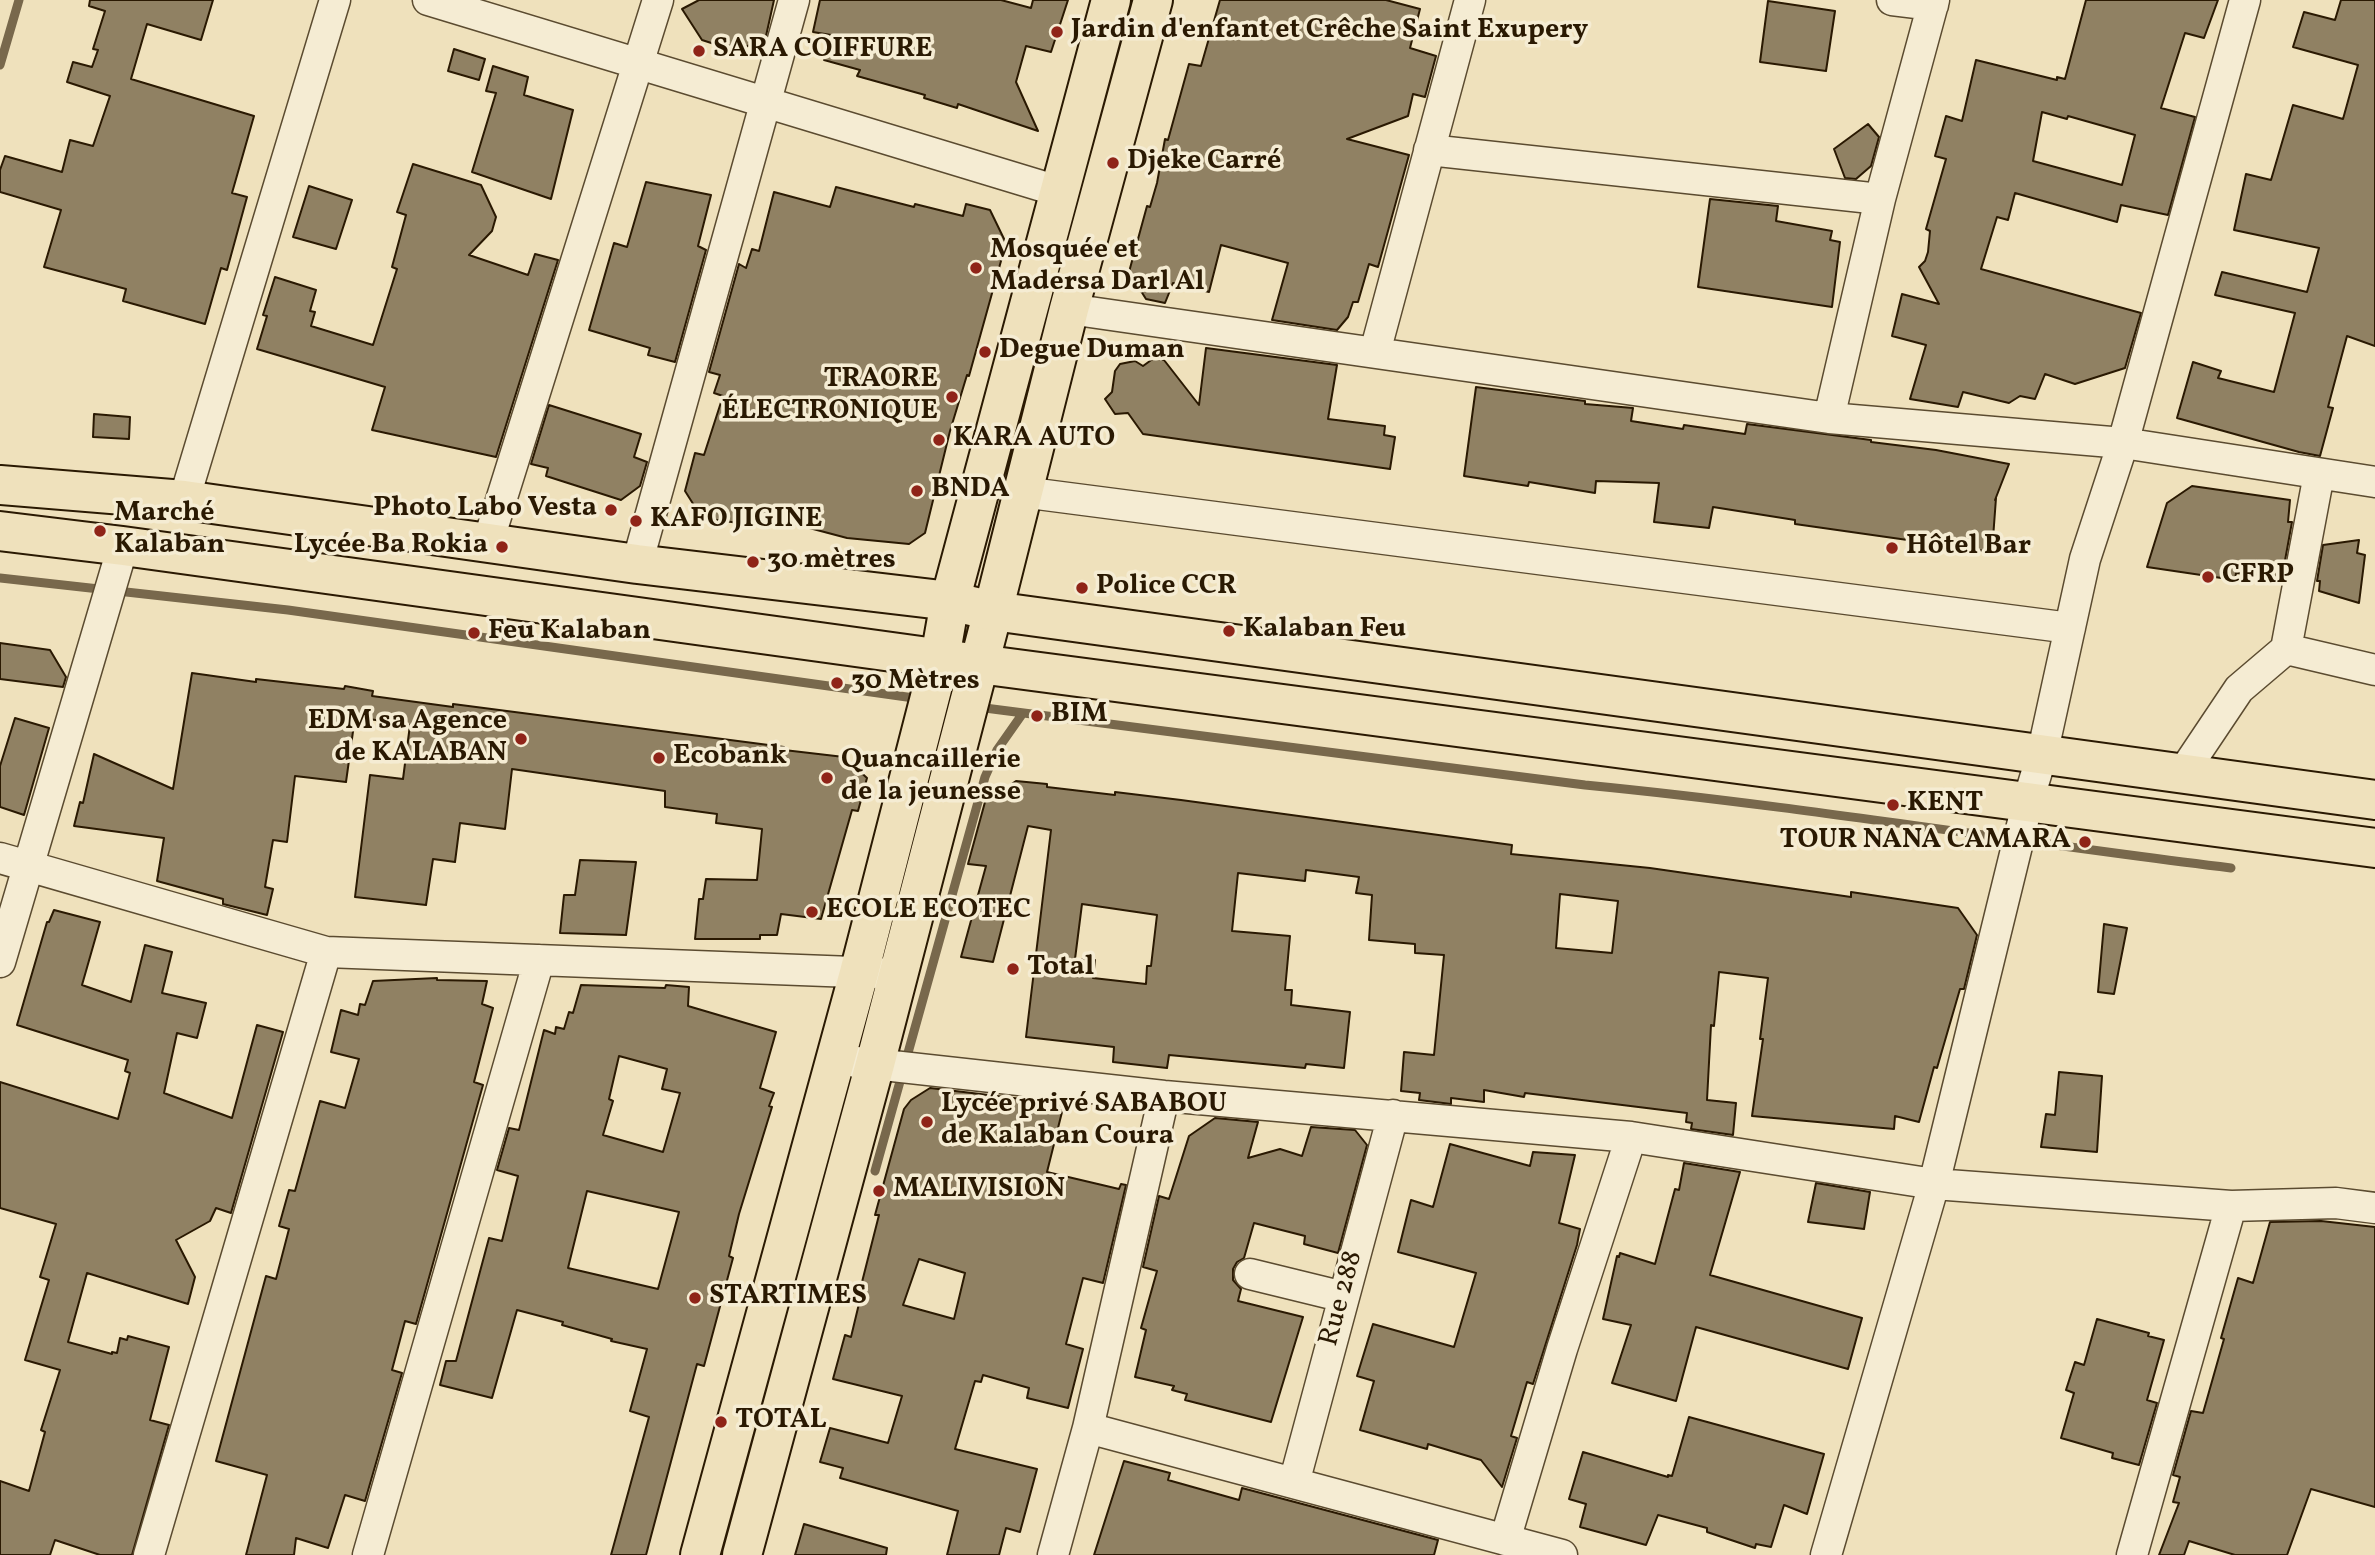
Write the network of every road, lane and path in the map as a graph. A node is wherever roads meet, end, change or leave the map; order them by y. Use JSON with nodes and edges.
{"nodes":[{"id":1,"x":335,"y":0,"type":"edge"},
{"id":2,"x":428,"y":0,"type":"edge"},
{"id":3,"x":658,"y":0,"type":"edge"},
{"id":4,"x":794,"y":0,"type":"edge"},
{"id":5,"x":1111,"y":0,"type":"edge"},
{"id":6,"x":1153,"y":0,"type":"edge"},
{"id":7,"x":1470,"y":0,"type":"edge"},
{"id":8,"x":1892,"y":0,"type":"edge"},
{"id":9,"x":2245,"y":0,"type":"edge"},
{"id":10,"x":1933,"y":3,"type":"edge"},
{"id":11,"x":638,"y":64,"type":"junction"},
{"id":12,"x":766,"y":103,"type":"junction"},
{"id":13,"x":1429,"y":150,"type":"junction"},
{"id":14,"x":1058,"y":191,"type":"junction"},
{"id":15,"x":1880,"y":199,"type":"junction"},
{"id":16,"x":1069,"y":309,"type":"junction"},
{"id":17,"x":1375,"y":352,"type":"junction"},
{"id":18,"x":1829,"y":418,"type":"junction"},
{"id":19,"x":2123,"y":443,"type":"junction"},
{"id":20,"x":2319,"y":474,"type":"junction"},
{"id":21,"x":2375,"y":482,"type":"edge"},
{"id":22,"x":0,"y":485,"type":"edge"},
{"id":23,"x":1022,"y":492,"type":"junction"},
{"id":24,"x":184,"y":500,"type":"junction"},
{"id":25,"x":0,"y":531,"type":"edge"},
{"id":26,"x":488,"y":542,"type":"junction"},
{"id":27,"x":123,"y":546,"type":"junction"},
{"id":28,"x":637,"y":564,"type":"junction"},
{"id":29,"x":950,"y":601,"type":"junction"},
{"id":30,"x":993,"y":611,"type":"junction"},
{"id":31,"x":2070,"y":628,"type":"junction"},
{"id":32,"x":2286,"y":649,"type":"junction"},
{"id":33,"x":940,"y":658,"type":"junction"},
{"id":34,"x":979,"y":664,"type":"junction"},
{"id":35,"x":2375,"y":670,"type":"edge"},
{"id":36,"x":2042,"y":755,"type":"junction"},
{"id":37,"x":2182,"y":774,"type":"junction"},
{"id":38,"x":2375,"y":800,"type":"edge"},
{"id":39,"x":2028,"y":801,"type":"junction"},
{"id":40,"x":2375,"y":848,"type":"edge"},
{"id":41,"x":0,"y":858,"type":"edge"},
{"id":42,"x":28,"y":867,"type":"junction"},
{"id":43,"x":326,"y":951,"type":"junction"},
{"id":44,"x":539,"y":960,"type":"junction"},
{"id":45,"x":0,"y":962,"type":"edge"},
{"id":46,"x":859,"y":973,"type":"junction"},
{"id":47,"x":899,"y":974,"type":"junction"},
{"id":48,"x":835,"y":1060,"type":"junction"},
{"id":49,"x":875,"y":1064,"type":"junction"},
{"id":50,"x":1164,"y":1096,"type":"junction"},
{"id":51,"x":1393,"y":1115,"type":"junction"},
{"id":52,"x":1631,"y":1138,"type":"junction"},
{"id":53,"x":1934,"y":1184,"type":"junction"},
{"id":54,"x":2231,"y":1206,"type":"junction"},
{"id":55,"x":2375,"y":1208,"type":"edge"},
{"id":56,"x":1250,"y":1274,"type":"dead end"},
{"id":57,"x":1344,"y":1297,"type":"junction"},
{"id":58,"x":1088,"y":1428,"type":"junction"},
{"id":59,"x":1294,"y":1483,"type":"junction"},
{"id":60,"x":1505,"y":1540,"type":"junction"},
{"id":61,"x":149,"y":1555,"type":"edge"},
{"id":62,"x":368,"y":1555,"type":"edge"},
{"id":63,"x":700,"y":1555,"type":"edge"},
{"id":64,"x":743,"y":1555,"type":"edge"},
{"id":65,"x":1053,"y":1555,"type":"edge"},
{"id":66,"x":1562,"y":1555,"type":"edge"},
{"id":67,"x":1826,"y":1555,"type":"edge"},
{"id":68,"x":2132,"y":1555,"type":"edge"}],
"edges":[{"from":1,"to":24,"type":"street"},
{"from":2,"to":11,"type":"street"},
{"from":3,"to":11,"type":"street"},
{"from":4,"to":12,"type":"street"},
{"from":5,"to":14,"type":"main road"},
{"from":6,"to":16,"type":"main road"},
{"from":7,"to":13,"type":"street"},
{"from":8,"to":10,"type":"street"},
{"from":9,"to":19,"type":"street"},
{"from":10,"to":15,"type":"street"},
{"from":11,"to":12,"type":"street"},
{"from":11,"to":26,"type":"street"},
{"from":12,"to":14,"type":"street"},
{"from":12,"to":28,"type":"street"},
{"from":13,"to":15,"type":"street"},
{"from":13,"to":17,"type":"street"},
{"from":14,"to":29,"type":"main road"},
{"from":15,"to":18,"type":"street"},
{"from":16,"to":17,"type":"street"},
{"from":16,"to":23,"type":"main road"},
{"from":17,"to":18,"type":"street"},
{"from":18,"to":19,"type":"street"},
{"from":19,"to":20,"type":"street"},
{"from":19,"to":31,"type":"street"},
{"from":20,"to":21,"type":"street"},
{"from":20,"to":32,"type":"street"},
{"from":22,"to":24,"type":"main road"},
{"from":23,"to":30,"type":"main road"},
{"from":23,"to":31,"type":"street"},
{"from":24,"to":26,"type":"main road"},
{"from":25,"to":27,"type":"main road"},
{"from":26,"to":28,"type":"main road"},
{"from":27,"to":33,"type":"main road"},
{"from":27,"to":42,"type":"street"},
{"from":28,"to":29,"type":"main road"},
{"from":29,"to":30,"type":"main road"},
{"from":29,"to":33,"type":"main road"},
{"from":30,"to":34,"type":"main road"},
{"from":30,"to":36,"type":"main road"},
{"from":31,"to":36,"type":"street"},
{"from":32,"to":35,"type":"street"},
{"from":32,"to":37,"type":"street"},
{"from":33,"to":34,"type":"main road"},
{"from":33,"to":46,"type":"main road"},
{"from":34,"to":39,"type":"main road"},
{"from":34,"to":47,"type":"main road"},
{"from":36,"to":37,"type":"main road"},
{"from":36,"to":39,"type":"street"},
{"from":37,"to":38,"type":"main road"},
{"from":39,"to":40,"type":"main road"},
{"from":39,"to":53,"type":"street"},
{"from":41,"to":42,"type":"street"},
{"from":42,"to":43,"type":"street"},
{"from":42,"to":45,"type":"street"},
{"from":43,"to":44,"type":"street"},
{"from":43,"to":61,"type":"street"},
{"from":44,"to":46,"type":"street"},
{"from":44,"to":62,"type":"street"},
{"from":46,"to":47,"type":"street"},
{"from":46,"to":48,"type":"main road"},
{"from":47,"to":49,"type":"main road"},
{"from":48,"to":49,"type":"street"},
{"from":48,"to":63,"type":"main road"},
{"from":49,"to":50,"type":"street"},
{"from":49,"to":64,"type":"main road"},
{"from":50,"to":51,"type":"street"},
{"from":50,"to":58,"type":"street"},
{"from":51,"to":52,"type":"street"},
{"from":51,"to":57,"type":"street","name":"Rue 288"},
{"from":52,"to":53,"type":"street"},
{"from":52,"to":60,"type":"street"},
{"from":53,"to":54,"type":"street"},
{"from":53,"to":67,"type":"street"},
{"from":54,"to":55,"type":"street"},
{"from":54,"to":68,"type":"street"},
{"from":56,"to":57,"type":"street"},
{"from":57,"to":59,"type":"street","name":"Rue 288"},
{"from":58,"to":59,"type":"street"},
{"from":58,"to":65,"type":"street"},
{"from":59,"to":60,"type":"street"},
{"from":60,"to":66,"type":"street"}]}
